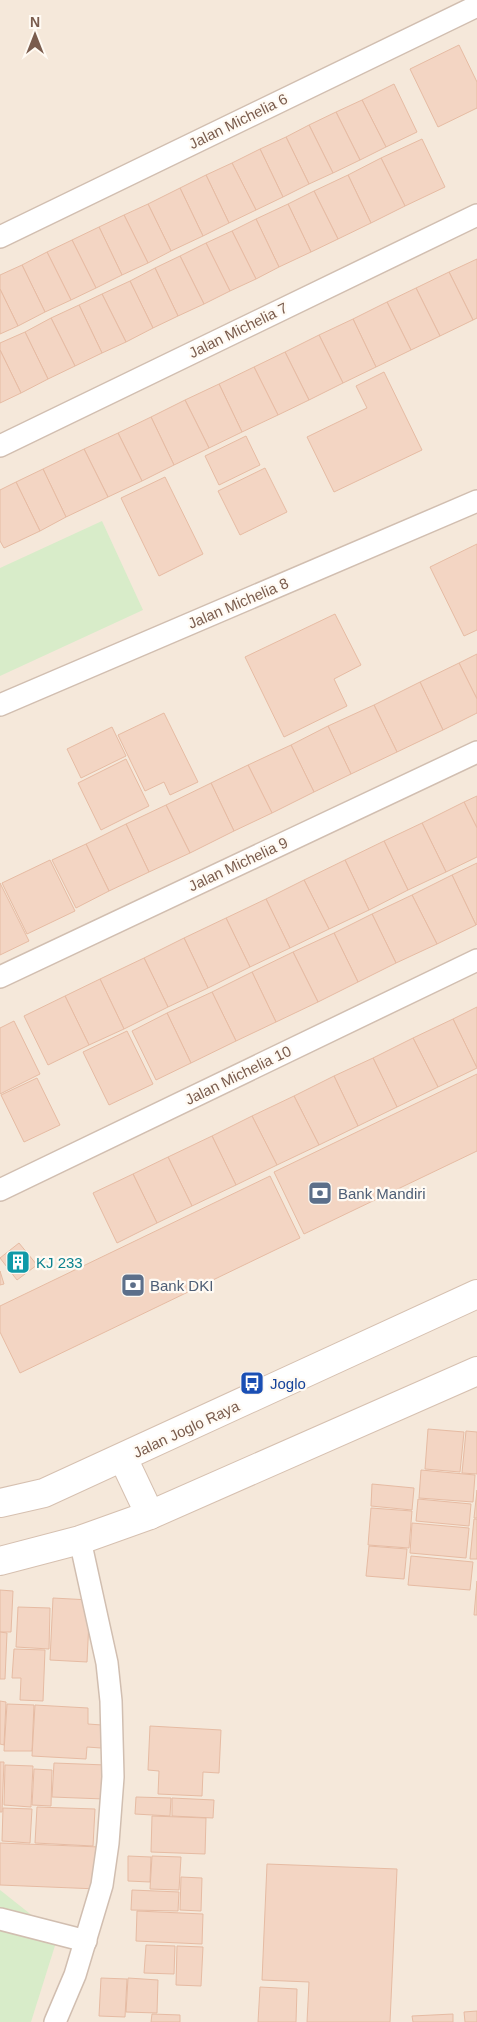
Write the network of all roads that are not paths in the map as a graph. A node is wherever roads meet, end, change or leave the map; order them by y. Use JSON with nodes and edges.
{"nodes":[{"id":1,"x":477,"y":6,"type":"edge"},
{"id":2,"x":477,"y":215,"type":"edge"},
{"id":3,"x":0,"y":236,"type":"edge"},
{"id":4,"x":0,"y":446,"type":"edge"},
{"id":5,"x":477,"y":501,"type":"edge"},
{"id":6,"x":0,"y":705,"type":"edge"},
{"id":7,"x":477,"y":752,"type":"edge"},
{"id":8,"x":477,"y":960,"type":"edge"},
{"id":9,"x":0,"y":977,"type":"edge"},
{"id":10,"x":0,"y":1190,"type":"edge"},
{"id":11,"x":477,"y":1294,"type":"edge"},
{"id":12,"x":477,"y":1371,"type":"edge"},
{"id":13,"x":123,"y":1458,"type":"junction"},
{"id":14,"x":0,"y":1503,"type":"edge"},
{"id":15,"x":150,"y":1516,"type":"junction"},
{"id":16,"x":80,"y":1540,"type":"junction"},
{"id":17,"x":0,"y":1561,"type":"edge"},
{"id":18,"x":0,"y":1919,"type":"edge"},
{"id":19,"x":86,"y":1941,"type":"junction"},
{"id":20,"x":55,"y":2022,"type":"edge"}],
"edges":[{"from":1,"to":3,"type":"street","name":"Jalan Michelia 6"},
{"from":2,"to":4,"type":"street","name":"Jalan Michelia 7"},
{"from":5,"to":6,"type":"street","name":"Jalan Michelia 8"},
{"from":7,"to":9,"type":"street","name":"Jalan Michelia 9"},
{"from":8,"to":10,"type":"street","name":"Jalan Michelia 10"},
{"from":11,"to":13,"type":"main road","name":"Jalan Joglo Raya"},
{"from":12,"to":15,"type":"main road"},
{"from":13,"to":14,"type":"main road","name":"Jalan Joglo Raya"},
{"from":13,"to":15,"type":"main road"},
{"from":15,"to":16,"type":"main road"},
{"from":16,"to":17,"type":"main road"},
{"from":16,"to":19,"type":"street"},
{"from":18,"to":19,"type":"street"},
{"from":19,"to":20,"type":"street"}]}
